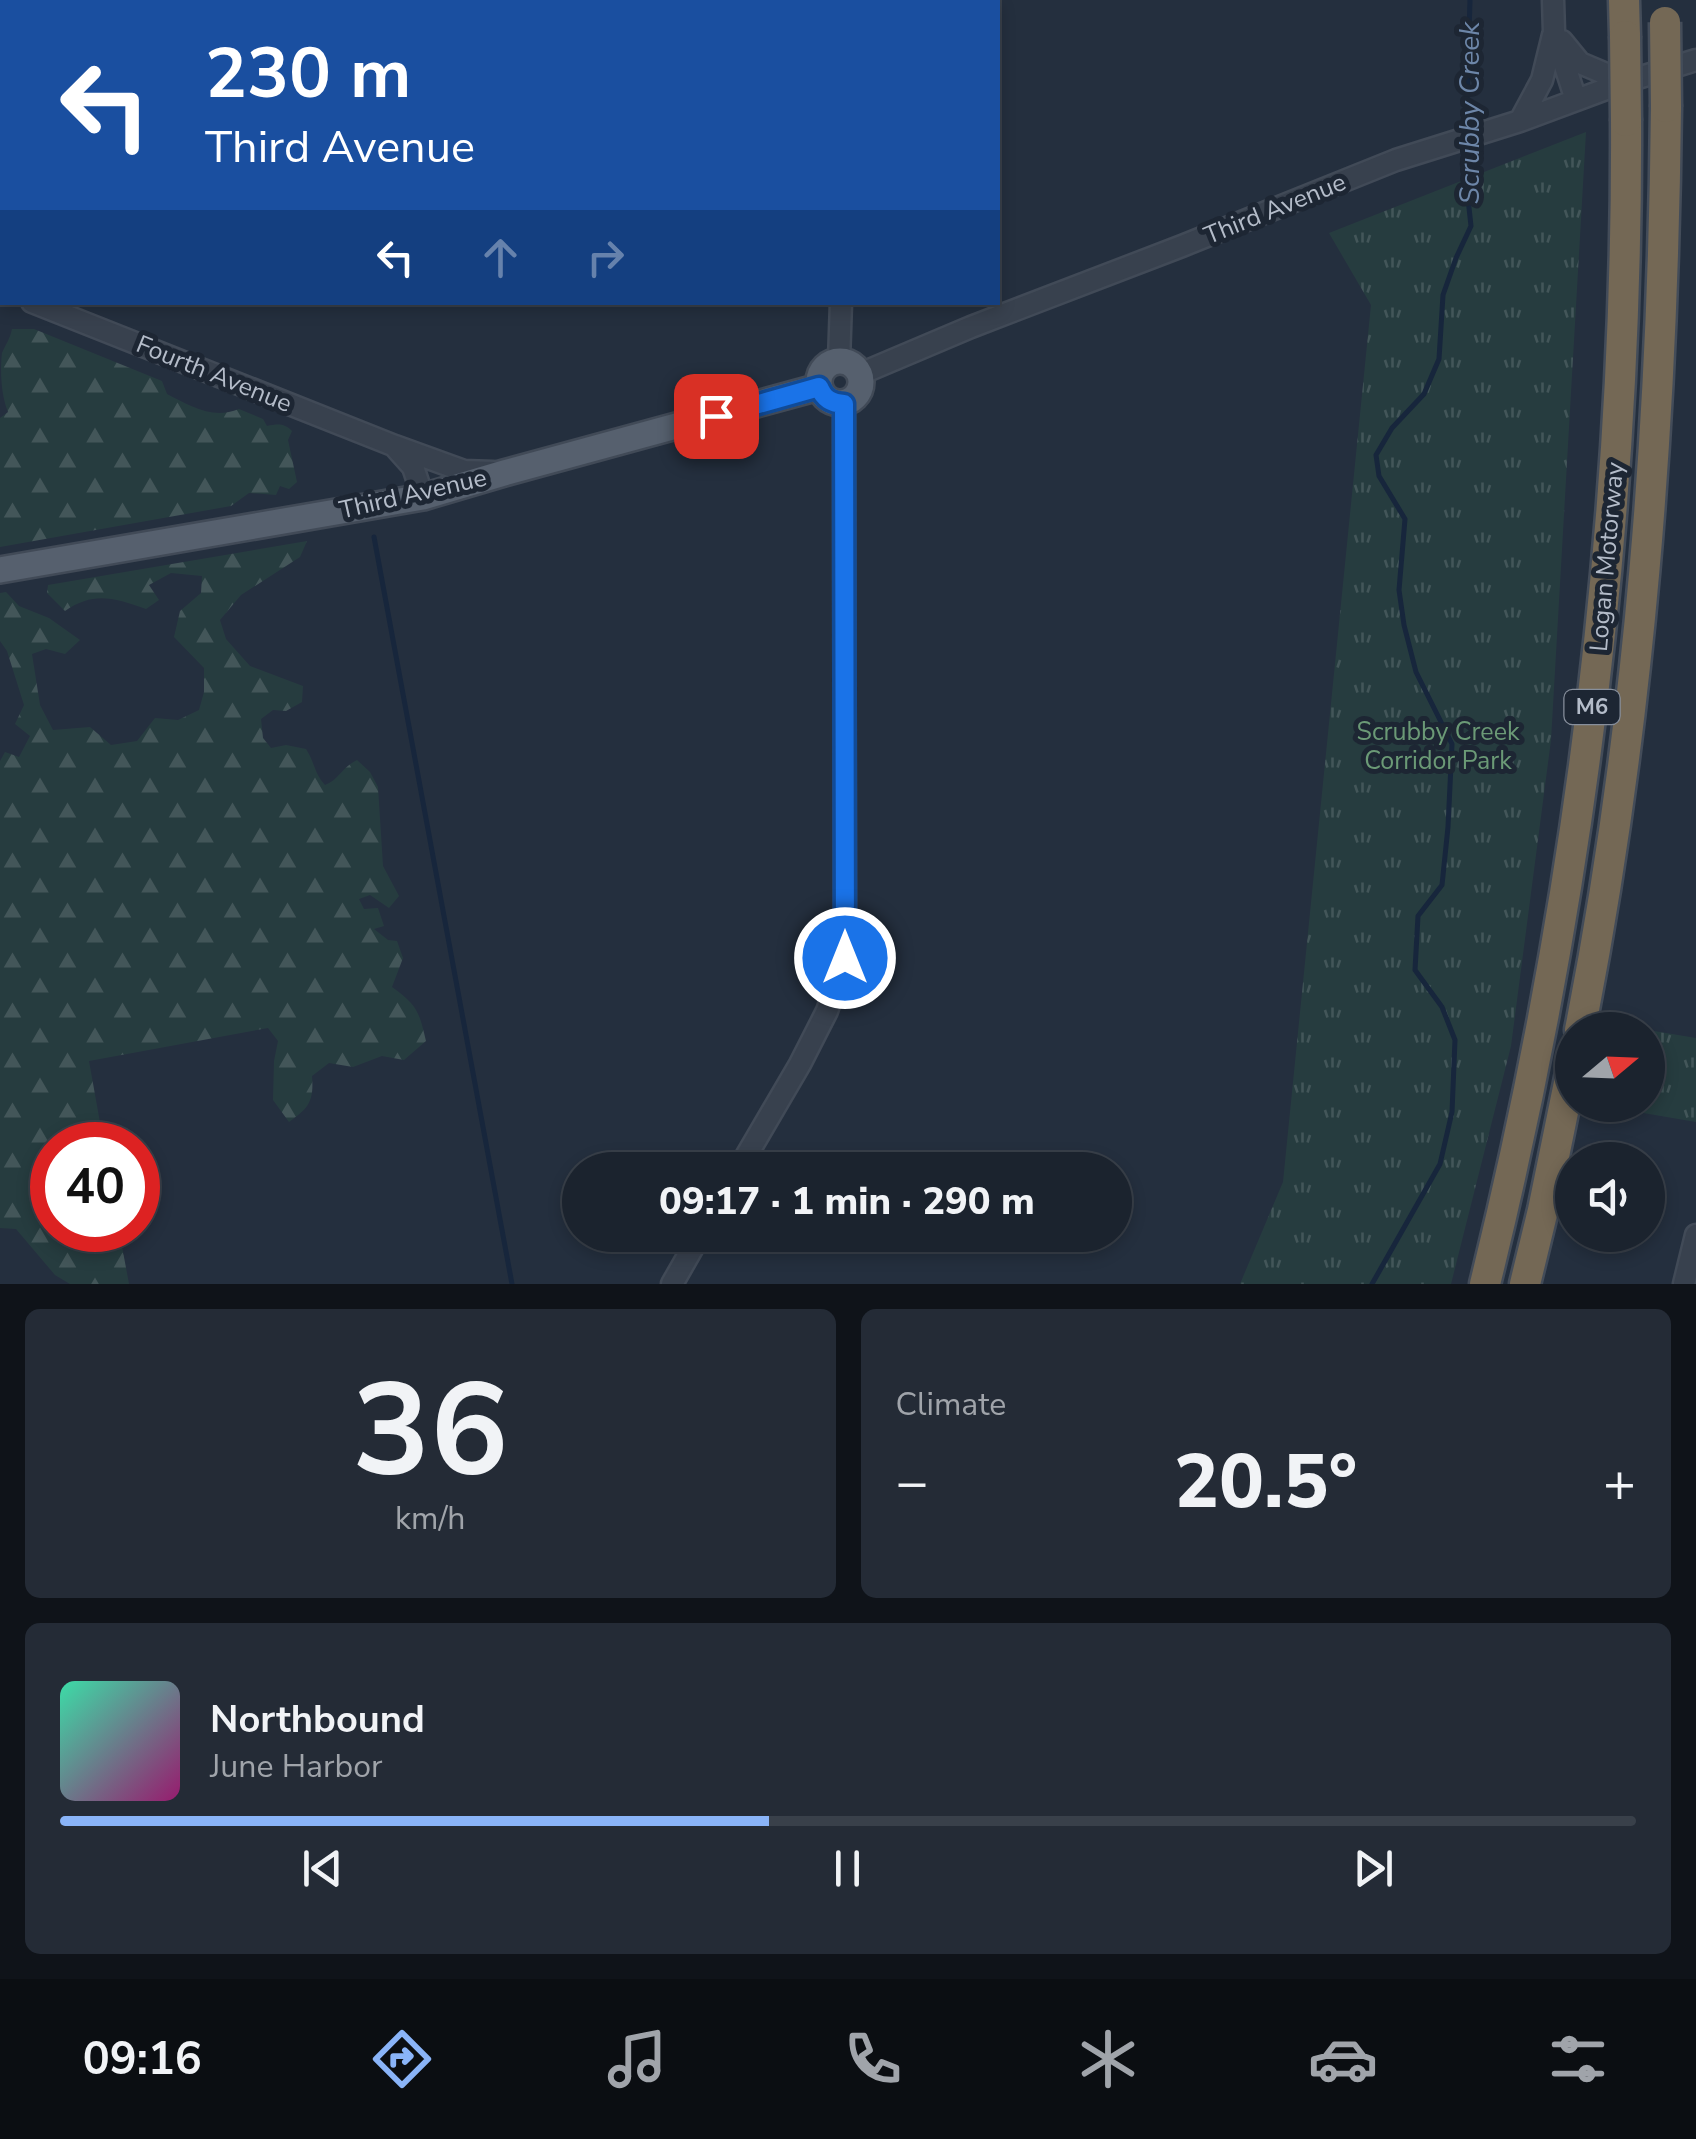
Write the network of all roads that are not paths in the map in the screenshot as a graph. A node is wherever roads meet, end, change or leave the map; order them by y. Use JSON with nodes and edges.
{"nodes":[{"id":1,"x":1553,"y":0,"type":"edge"},
{"id":2,"x":1624,"y":0,"type":"edge"},
{"id":3,"x":1664,"y":11,"type":"edge"},
{"id":4,"x":1554,"y":32,"type":"junction"},
{"id":5,"x":1696,"y":60,"type":"edge"},
{"id":6,"x":1625,"y":82,"type":"junction"},
{"id":7,"x":1576,"y":100,"type":"junction"},
{"id":8,"x":1520,"y":122,"type":"junction"},
{"id":9,"x":40,"y":305,"type":"edge"},
{"id":10,"x":841,"y":305,"type":"edge"},
{"id":11,"x":849,"y":367,"type":"junction"},
{"id":12,"x":819,"y":387,"type":"junction"},
{"id":13,"x":844,"y":404,"type":"junction"},
{"id":14,"x":395,"y":446,"type":"junction"},
{"id":15,"x":504,"y":473,"type":"junction"},
{"id":16,"x":423,"y":497,"type":"junction"},
{"id":17,"x":0,"y":570,"type":"edge"},
{"id":18,"x":1583,"y":1012,"type":"edge"},
{"id":19,"x":1561,"y":1122,"type":"edge"},
{"id":20,"x":749,"y":1152,"type":"edge"},
{"id":21,"x":1696,"y":1235,"type":"edge"},
{"id":22,"x":690,"y":1252,"type":"edge"},
{"id":23,"x":672,"y":1284,"type":"edge"},
{"id":24,"x":1486,"y":1284,"type":"edge"},
{"id":25,"x":1525,"y":1284,"type":"edge"},
{"id":26,"x":1684,"y":1284,"type":"edge"}],
"edges":[{"from":1,"to":4,"type":"street"},
{"from":2,"to":24,"type":"highway","name":"Logan Motorway","number":"M6","bridge":true},
{"from":3,"to":18,"type":"highway","name":"Logan Motorway","number":"M6","bridge":true},
{"from":4,"to":6,"type":"street"},
{"from":4,"to":7,"type":"street"},
{"from":4,"to":8,"type":"street"},
{"from":5,"to":6,"type":"street","name":"Third Avenue"},
{"from":6,"to":7,"type":"street","name":"Third Avenue"},
{"from":7,"to":8,"type":"street","name":"Third Avenue"},
{"from":8,"to":11,"type":"street","name":"Third Avenue"},
{"from":9,"to":14,"type":"street","name":"Fourth Avenue"},
{"from":10,"to":11,"type":"street"},
{"from":11,"to":12,"type":"main road","name":"Third Avenue"},
{"from":11,"to":13,"type":"main road"},
{"from":12,"to":13,"type":"main road"},
{"from":12,"to":15,"type":"main road","name":"Third Avenue"},
{"from":13,"to":20,"type":"street"},
{"from":14,"to":15,"type":"street","name":"Fourth Avenue"},
{"from":14,"to":16,"type":"street"},
{"from":15,"to":16,"type":"main road","name":"Third Avenue"},
{"from":16,"to":17,"type":"main road","name":"Third Avenue"},
{"from":19,"to":25,"type":"highway"},
{"from":21,"to":26,"type":"street"},
{"from":22,"to":23,"type":"street"}]}
